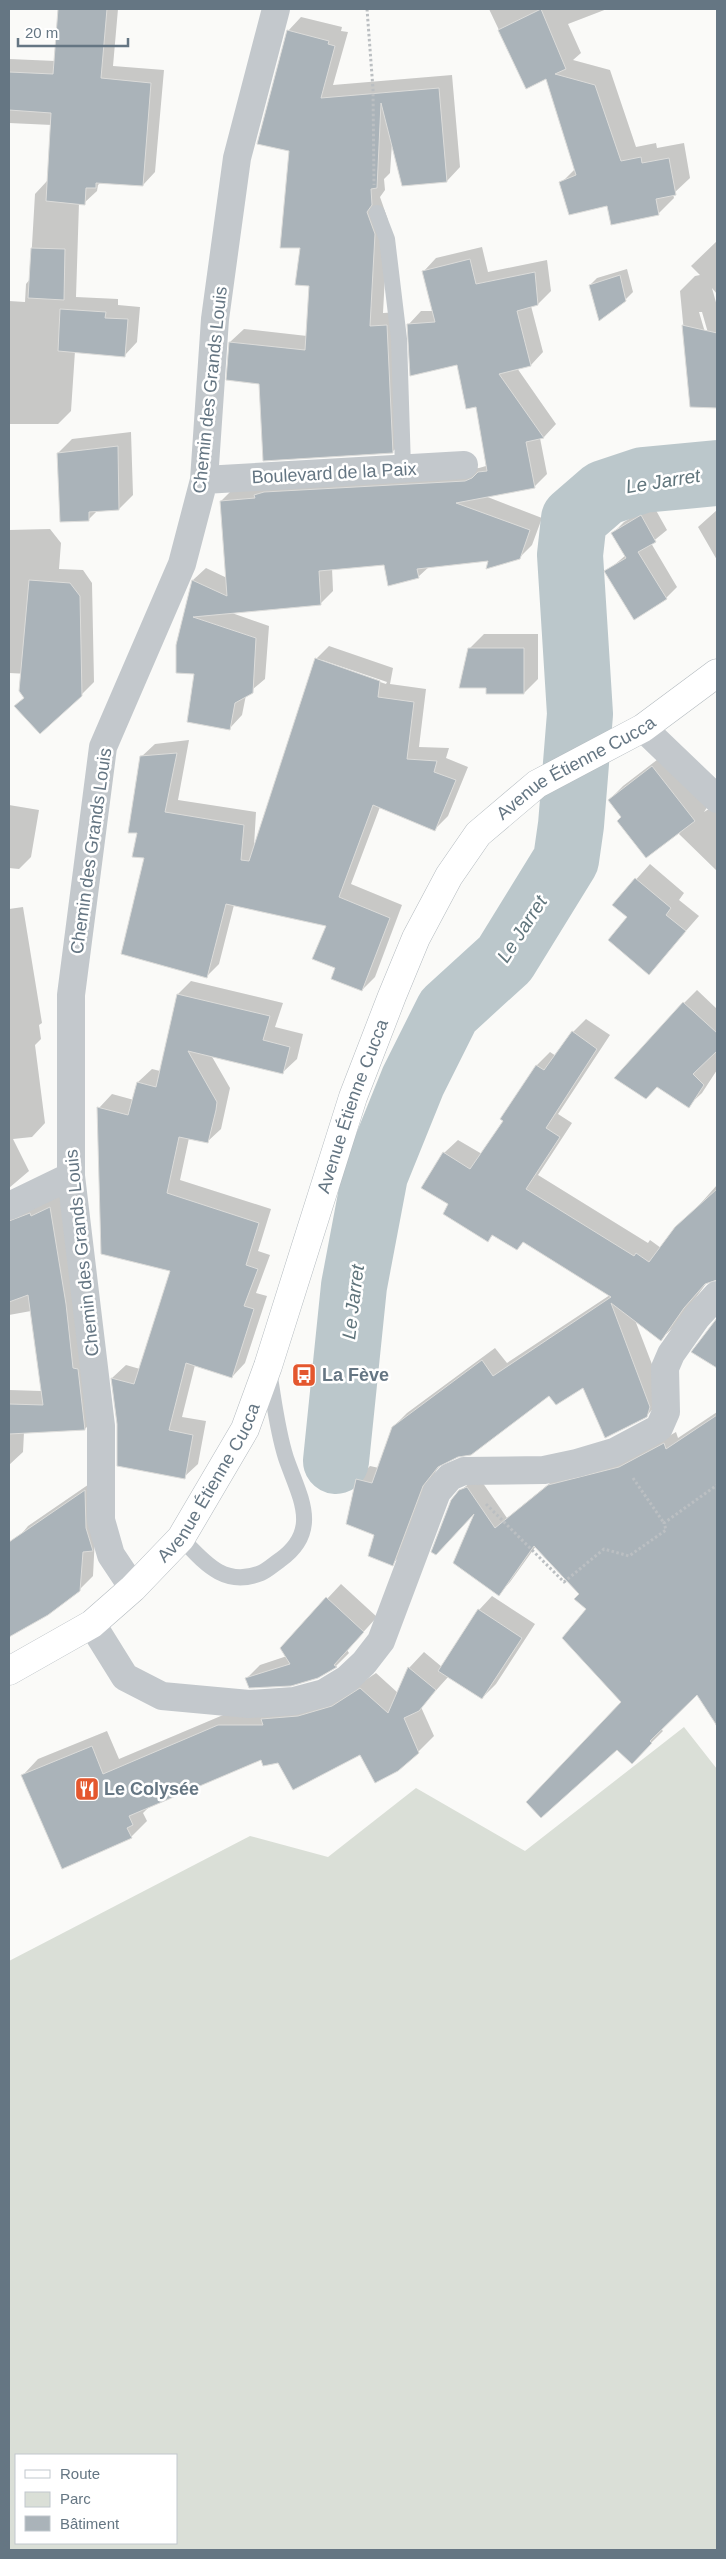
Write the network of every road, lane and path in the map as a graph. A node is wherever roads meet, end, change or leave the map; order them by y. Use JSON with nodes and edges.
{"nodes":[{"id":1,"x":276,"y":9,"type":"edge"},
{"id":2,"x":367,"y":9,"type":"edge"},
{"id":3,"x":377,"y":213,"type":"joint"},
{"id":4,"x":464,"y":465,"type":"dead end"},
{"id":5,"x":403,"y":468,"type":"junction"},
{"id":6,"x":204,"y":480,"type":"junction"},
{"id":7,"x":717,"y":673,"type":"edge"},
{"id":8,"x":643,"y":728,"type":"junction"},
{"id":9,"x":717,"y":800,"type":"edge"},
{"id":10,"x":71,"y":1176,"type":"junction"},
{"id":11,"x":9,"y":1206,"type":"edge"},
{"id":12,"x":717,"y":1295,"type":"edge"},
{"id":13,"x":268,"y":1366,"type":"junction"},
{"id":14,"x":614,"y":1452,"type":"junction"},
{"id":15,"x":717,"y":1485,"type":"edge"},
{"id":16,"x":484,"y":1502,"type":"dead end"},
{"id":17,"x":664,"y":1523,"type":"junction"},
{"id":18,"x":181,"y":1538,"type":"junction"},
{"id":19,"x":133,"y":1588,"type":"junction"},
{"id":20,"x":92,"y":1624,"type":"junction"},
{"id":21,"x":9,"y":1671,"type":"edge"}],
"edges":[{"from":1,"to":6,"type":"street","name":"Chemin des Grands Louis"},
{"from":2,"to":3,"type":"path"},
{"from":3,"to":5,"type":"lane"},
{"from":4,"to":5,"type":"street","name":"Boulevard de la Paix"},
{"from":5,"to":6,"type":"street","name":"Boulevard de la Paix"},
{"from":6,"to":10,"type":"street","name":"Chemin des Grands Louis"},
{"from":7,"to":8,"type":"main road","name":"Avenue Étienne Cucca"},
{"from":8,"to":9,"type":"street"},
{"from":8,"to":13,"type":"main road","name":"Avenue Étienne Cucca"},
{"from":10,"to":11,"type":"street"},
{"from":10,"to":19,"type":"street","name":"Chemin des Grands Louis"},
{"from":12,"to":14,"type":"street"},
{"from":13,"to":18,"type":"main road","name":"Avenue Étienne Cucca"},
{"from":13,"to":18,"type":"lane"},
{"from":14,"to":17,"type":"path"},
{"from":14,"to":20,"type":"street"},
{"from":15,"to":17,"type":"path"},
{"from":16,"to":17,"type":"path"},
{"from":18,"to":19,"type":"main road","name":"Avenue Étienne Cucca"},
{"from":19,"to":20,"type":"main road","name":"Avenue Étienne Cucca"},
{"from":20,"to":21,"type":"main road","name":"Avenue Étienne Cucca"}]}
